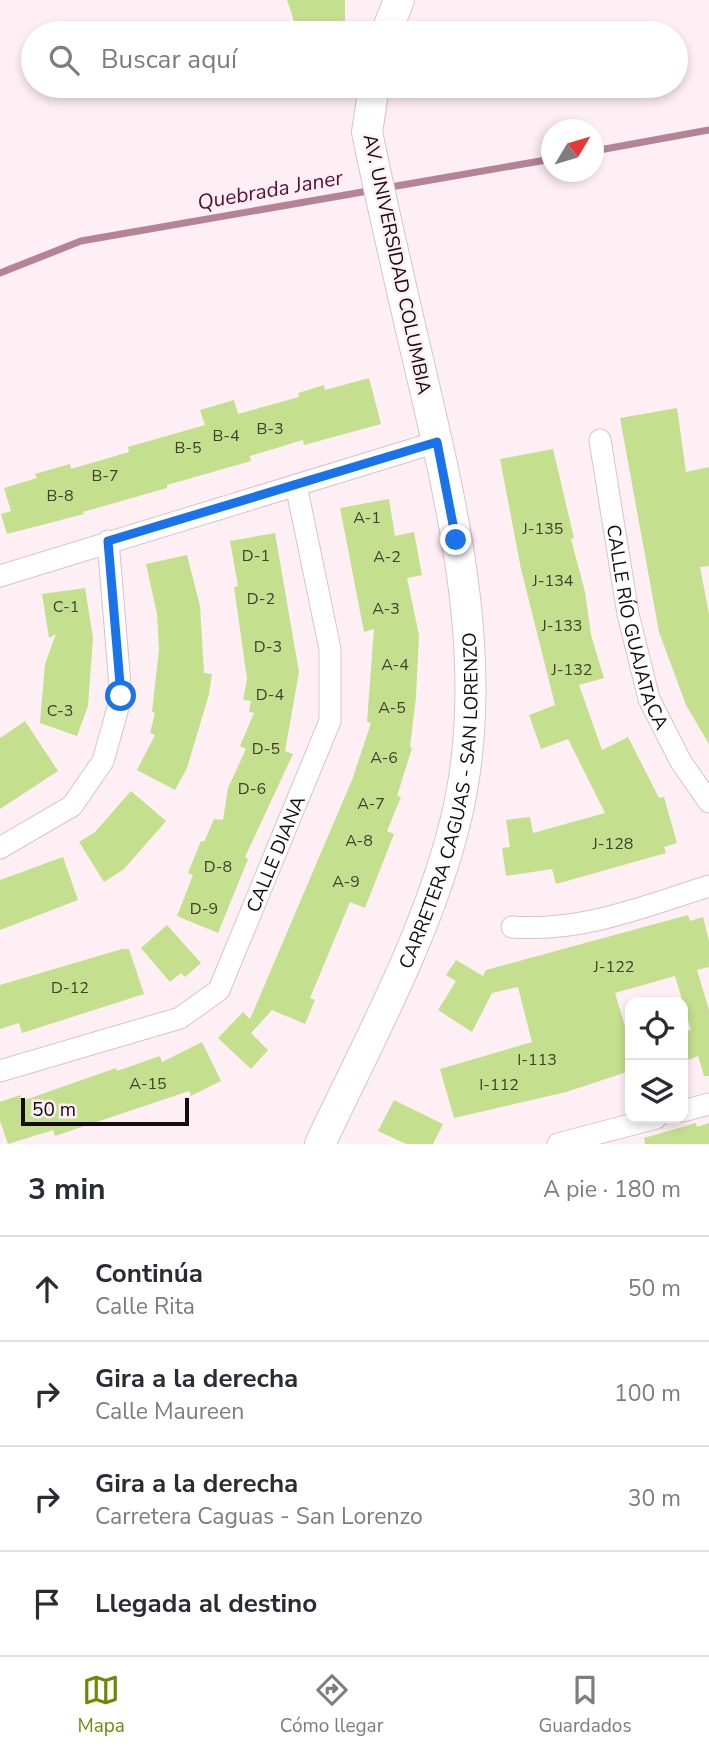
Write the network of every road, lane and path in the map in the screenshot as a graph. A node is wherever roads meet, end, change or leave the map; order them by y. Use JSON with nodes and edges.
{"nodes":[{"id":1,"x":399,"y":0,"type":"edge"},
{"id":2,"x":391,"y":21,"type":"edge"},
{"id":3,"x":372,"y":98,"type":"edge"},
{"id":4,"x":600,"y":440,"type":"dead end"},
{"id":5,"x":437,"y":442,"type":"junction"},
{"id":6,"x":296,"y":485,"type":"junction"},
{"id":7,"x":108,"y":541,"type":"junction"},
{"id":8,"x":0,"y":576,"type":"edge"},
{"id":9,"x":709,"y":802,"type":"edge"},
{"id":10,"x":0,"y":848,"type":"edge"},
{"id":11,"x":709,"y":886,"type":"edge"},
{"id":12,"x":512,"y":927,"type":"dead end"},
{"id":13,"x":0,"y":1071,"type":"edge"},
{"id":14,"x":709,"y":1104,"type":"edge"},
{"id":15,"x":688,"y":1110,"type":"edge"},
{"id":16,"x":637,"y":1123,"type":"edge"},
{"id":17,"x":320,"y":1144,"type":"edge"},
{"id":18,"x":558,"y":1144,"type":"edge"}],
"edges":[{"from":1,"to":2,"type":"main road"},
{"from":3,"to":5,"type":"main road","name":"AV. UNIVERSIDAD COLUMBIA"},
{"from":4,"to":9,"type":"street","name":"CALLE RÍO GUAJATACA"},
{"from":5,"to":6,"type":"street"},
{"from":5,"to":17,"type":"main road","name":"CARRETERA CAGUAS - SAN LORENZO"},
{"from":6,"to":7,"type":"street"},
{"from":6,"to":13,"type":"street","name":"CALLE DIANA"},
{"from":7,"to":8,"type":"street"},
{"from":7,"to":10,"type":"street"},
{"from":11,"to":12,"type":"street"},
{"from":14,"to":15,"type":"street"},
{"from":16,"to":18,"type":"street"}]}
